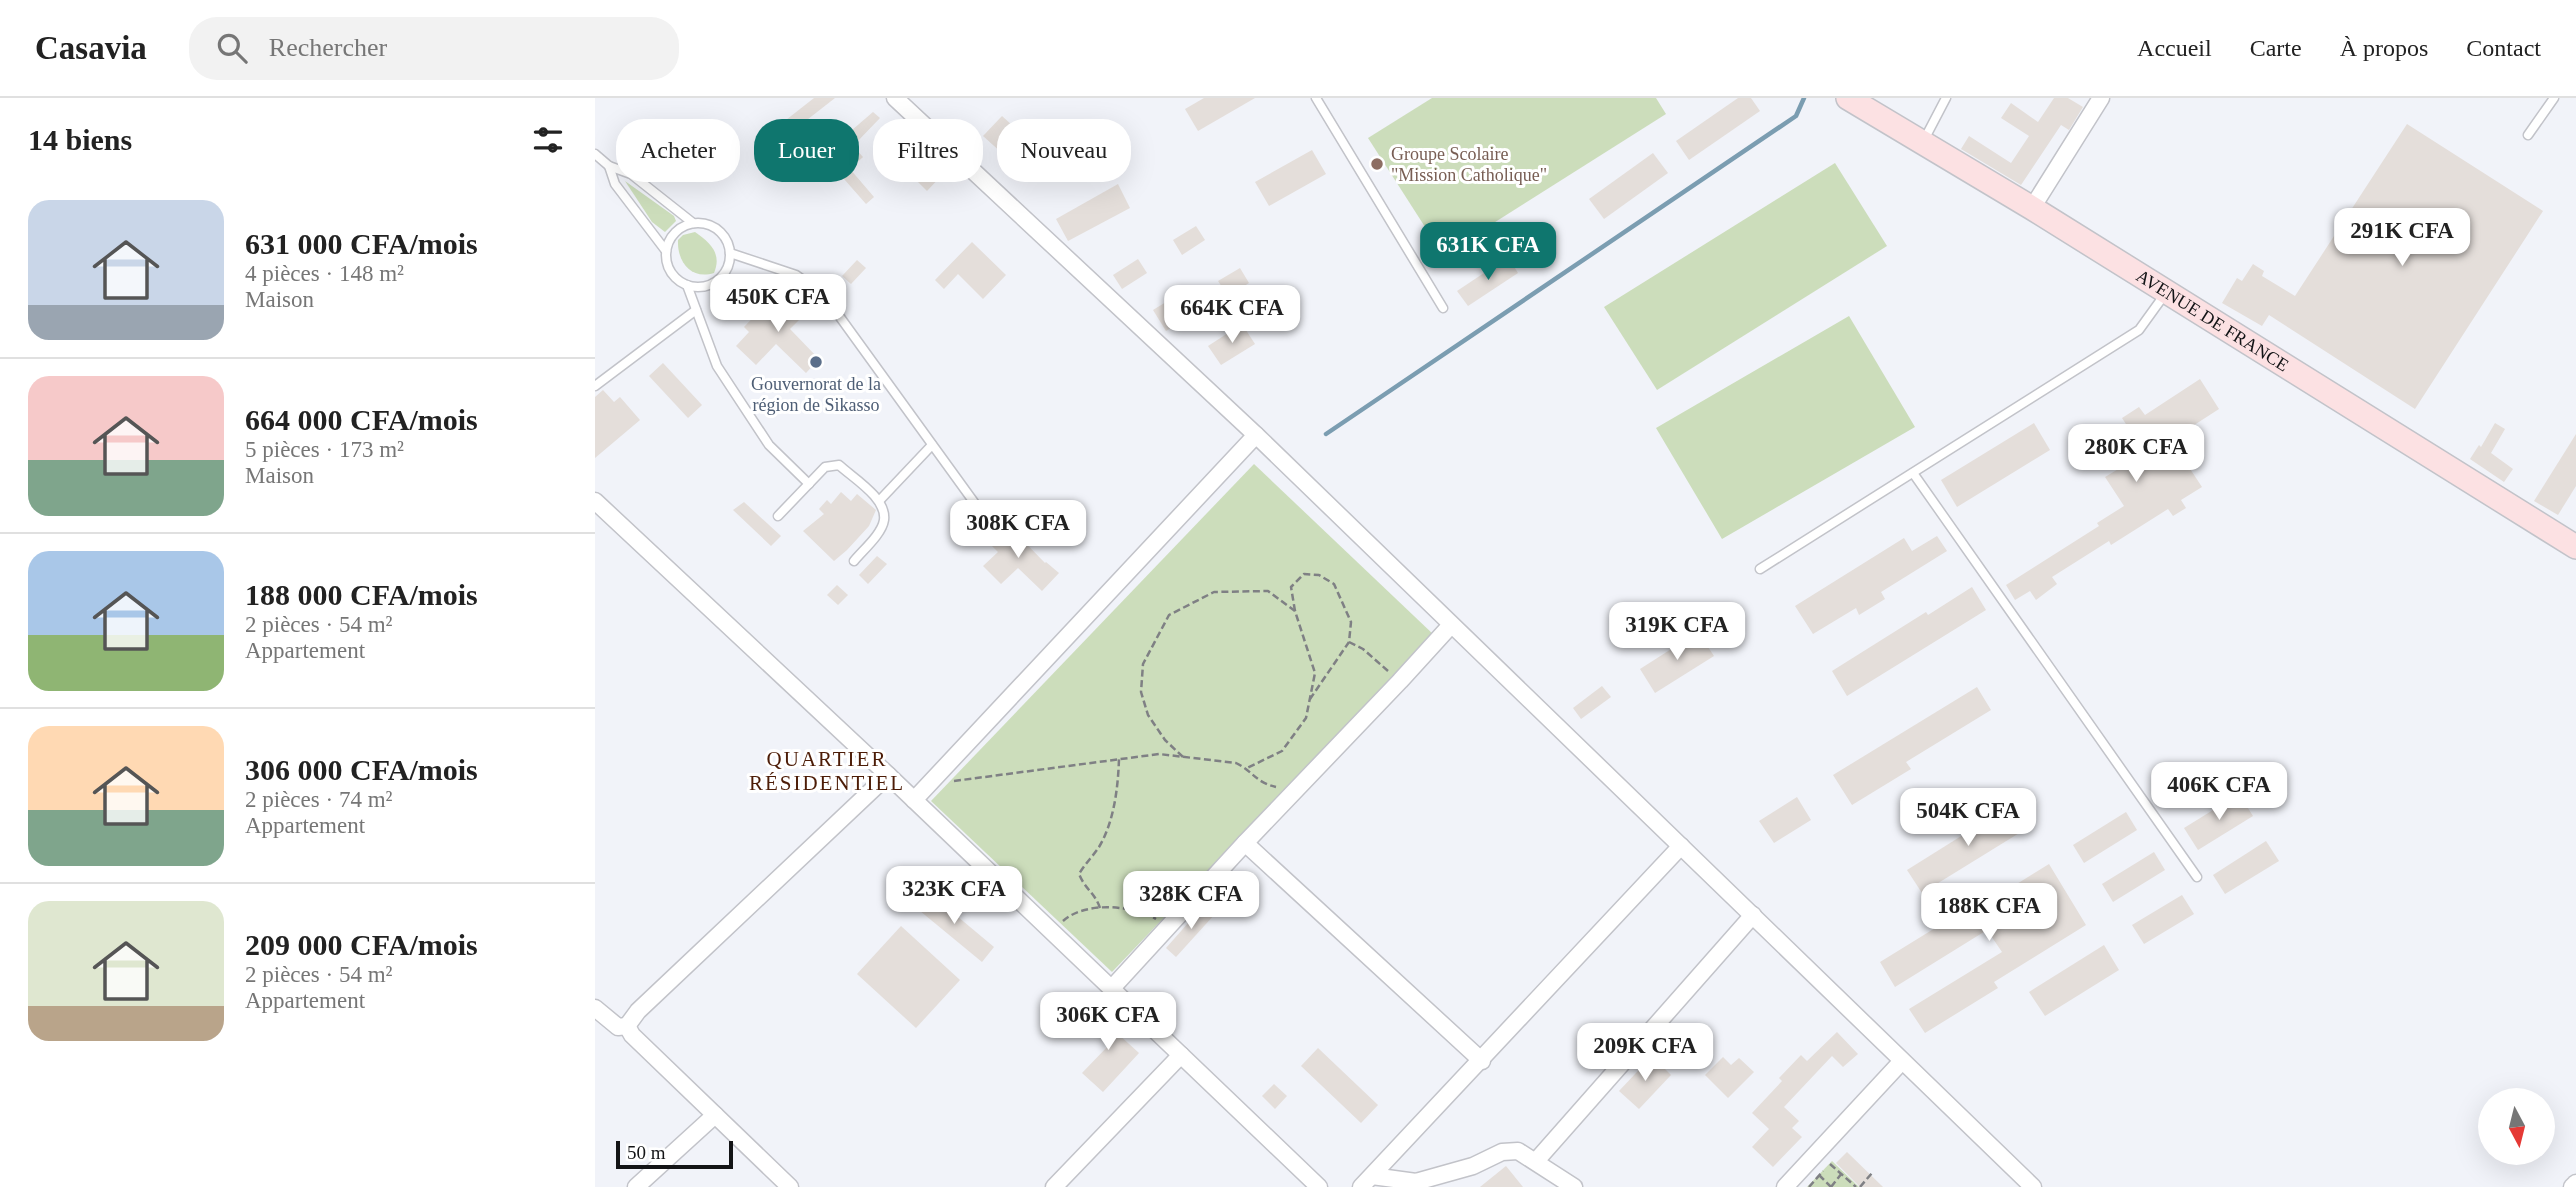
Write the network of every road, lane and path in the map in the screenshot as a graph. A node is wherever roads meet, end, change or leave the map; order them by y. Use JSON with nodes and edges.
{"nodes":[{"id":1,"x":895,"y":98,"type":"edge"},
{"id":2,"x":1317,"y":98,"type":"edge"},
{"id":3,"x":1848,"y":98,"type":"edge"},
{"id":4,"x":1945,"y":98,"type":"edge"},
{"id":5,"x":2101,"y":98,"type":"edge"},
{"id":6,"x":2554,"y":98,"type":"edge"},
{"id":7,"x":2528,"y":135,"type":"dead end"},
{"id":8,"x":1923,"y":143,"type":"junction"},
{"id":9,"x":595,"y":154,"type":"edge"},
{"id":10,"x":609,"y":166,"type":"junction"},
{"id":11,"x":2032,"y":208,"type":"junction"},
{"id":12,"x":693,"y":223,"type":"junction"},
{"id":13,"x":666,"y":251,"type":"junction"},
{"id":14,"x":730,"y":253,"type":"junction"},
{"id":15,"x":687,"y":285,"type":"junction"},
{"id":16,"x":2166,"y":291,"type":"junction"},
{"id":17,"x":1443,"y":309,"type":"dead end"},
{"id":18,"x":696,"y":310,"type":"junction"},
{"id":19,"x":595,"y":386,"type":"edge"},
{"id":20,"x":1257,"y":435,"type":"junction"},
{"id":21,"x":932,"y":445,"type":"junction"},
{"id":22,"x":1913,"y":473,"type":"junction"},
{"id":23,"x":809,"y":484,"type":"junction"},
{"id":24,"x":595,"y":501,"type":"edge"},
{"id":25,"x":879,"y":501,"type":"junction"},
{"id":26,"x":976,"y":505,"type":"dead end"},
{"id":27,"x":778,"y":516,"type":"dead end"},
{"id":28,"x":2576,"y":547,"type":"edge"},
{"id":29,"x":854,"y":561,"type":"dead end"},
{"id":30,"x":1760,"y":569,"type":"dead end"},
{"id":31,"x":1295,"y":611,"type":"junction"},
{"id":32,"x":1451,"y":625,"type":"junction"},
{"id":33,"x":1349,"y":642,"type":"junction"},
{"id":34,"x":1400,"y":681,"type":"junction"},
{"id":35,"x":1309,"y":702,"type":"junction"},
{"id":36,"x":1183,"y":757,"type":"junction"},
{"id":37,"x":1119,"y":759,"type":"junction"},
{"id":38,"x":1247,"y":768,"type":"junction"},
{"id":39,"x":940,"y":772,"type":"junction"},
{"id":40,"x":888,"y":775,"type":"junction"},
{"id":41,"x":1292,"y":794,"type":"junction"},
{"id":42,"x":914,"y":800,"type":"junction"},
{"id":43,"x":1245,"y":842,"type":"junction"},
{"id":44,"x":1681,"y":846,"type":"junction"},
{"id":45,"x":2197,"y":877,"type":"dead end"},
{"id":46,"x":1100,"y":908,"type":"junction"},
{"id":47,"x":1753,"y":915,"type":"junction"},
{"id":48,"x":1167,"y":927,"type":"junction"},
{"id":49,"x":1053,"y":933,"type":"junction"},
{"id":50,"x":1112,"y":988,"type":"junction"},
{"id":51,"x":595,"y":1008,"type":"edge"},
{"id":52,"x":627,"y":1026,"type":"junction"},
{"id":53,"x":1181,"y":1055,"type":"junction"},
{"id":54,"x":1482,"y":1060,"type":"junction"},
{"id":55,"x":1902,"y":1061,"type":"junction"},
{"id":56,"x":715,"y":1115,"type":"junction"},
{"id":57,"x":1536,"y":1161,"type":"junction"},
{"id":58,"x":1872,"y":1173,"type":"dead end"},
{"id":59,"x":1842,"y":1174,"type":"dead end"},
{"id":60,"x":1819,"y":1175,"type":"junction"},
{"id":61,"x":1367,"y":1182,"type":"edge"},
{"id":62,"x":2576,"y":1183,"type":"edge"},
{"id":63,"x":636,"y":1187,"type":"edge"},
{"id":64,"x":790,"y":1187,"type":"edge"},
{"id":65,"x":1054,"y":1187,"type":"edge"},
{"id":66,"x":1319,"y":1187,"type":"edge"},
{"id":67,"x":1574,"y":1187,"type":"edge"},
{"id":68,"x":1785,"y":1187,"type":"edge"},
{"id":69,"x":1809,"y":1187,"type":"edge"},
{"id":70,"x":1831,"y":1187,"type":"edge"},
{"id":71,"x":1858,"y":1187,"type":"edge"},
{"id":72,"x":2033,"y":1187,"type":"edge"},
{"id":73,"x":2572,"y":1187,"type":"edge"}],
"edges":[{"from":1,"to":20,"type":"street"},
{"from":2,"to":17,"type":"lane"},
{"from":3,"to":8,"type":"main road","name":"AVENUE DE FRANCE"},
{"from":4,"to":8,"type":"lane"},
{"from":5,"to":11,"type":"street"},
{"from":6,"to":7,"type":"lane"},
{"from":8,"to":11,"type":"main road","name":"AVENUE DE FRANCE"},
{"from":9,"to":10,"type":"lane"},
{"from":10,"to":12,"type":"lane"},
{"from":10,"to":13,"type":"lane"},
{"from":11,"to":16,"type":"main road","name":"AVENUE DE FRANCE"},
{"from":12,"to":13,"type":"lane"},
{"from":12,"to":14,"type":"lane"},
{"from":13,"to":15,"type":"lane"},
{"from":14,"to":15,"type":"lane"},
{"from":14,"to":21,"type":"lane"},
{"from":15,"to":18,"type":"lane"},
{"from":16,"to":22,"type":"lane"},
{"from":16,"to":28,"type":"main road","name":"AVENUE DE FRANCE"},
{"from":18,"to":19,"type":"lane"},
{"from":18,"to":23,"type":"lane"},
{"from":20,"to":32,"type":"street"},
{"from":20,"to":39,"type":"street"},
{"from":21,"to":25,"type":"lane"},
{"from":21,"to":26,"type":"lane"},
{"from":22,"to":30,"type":"lane"},
{"from":22,"to":45,"type":"lane"},
{"from":23,"to":25,"type":"lane"},
{"from":23,"to":27,"type":"lane"},
{"from":24,"to":40,"type":"street"},
{"from":25,"to":29,"type":"lane"},
{"from":31,"to":33,"type":"path"},
{"from":31,"to":35,"type":"path"},
{"from":31,"to":36,"type":"path"},
{"from":32,"to":34,"type":"street"},
{"from":32,"to":44,"type":"street"},
{"from":33,"to":34,"type":"path"},
{"from":33,"to":35,"type":"path"},
{"from":34,"to":41,"type":"street"},
{"from":35,"to":38,"type":"path"},
{"from":36,"to":37,"type":"path"},
{"from":36,"to":38,"type":"path"},
{"from":37,"to":39,"type":"path"},
{"from":37,"to":46,"type":"path"},
{"from":38,"to":41,"type":"path"},
{"from":39,"to":42,"type":"street"},
{"from":40,"to":42,"type":"street"},
{"from":40,"to":52,"type":"street"},
{"from":41,"to":43,"type":"street"},
{"from":42,"to":49,"type":"street"},
{"from":43,"to":48,"type":"street"},
{"from":43,"to":54,"type":"street"},
{"from":44,"to":47,"type":"street"},
{"from":44,"to":54,"type":"street"},
{"from":46,"to":48,"type":"path"},
{"from":46,"to":49,"type":"path"},
{"from":47,"to":55,"type":"street"},
{"from":47,"to":57,"type":"street"},
{"from":48,"to":50,"type":"street"},
{"from":49,"to":50,"type":"street"},
{"from":50,"to":53,"type":"street"},
{"from":51,"to":52,"type":"street"},
{"from":52,"to":56,"type":"street"},
{"from":53,"to":65,"type":"street"},
{"from":53,"to":66,"type":"street"},
{"from":54,"to":61,"type":"street"},
{"from":55,"to":68,"type":"street"},
{"from":55,"to":72,"type":"street"},
{"from":56,"to":63,"type":"street"},
{"from":56,"to":64,"type":"street"},
{"from":57,"to":61,"type":"street"},
{"from":57,"to":67,"type":"street"},
{"from":58,"to":71,"type":"path"},
{"from":59,"to":70,"type":"path"},
{"from":60,"to":69,"type":"path"},
{"from":60,"to":70,"type":"path"},
{"from":60,"to":71,"type":"path"},
{"from":62,"to":73,"type":"street"}]}
